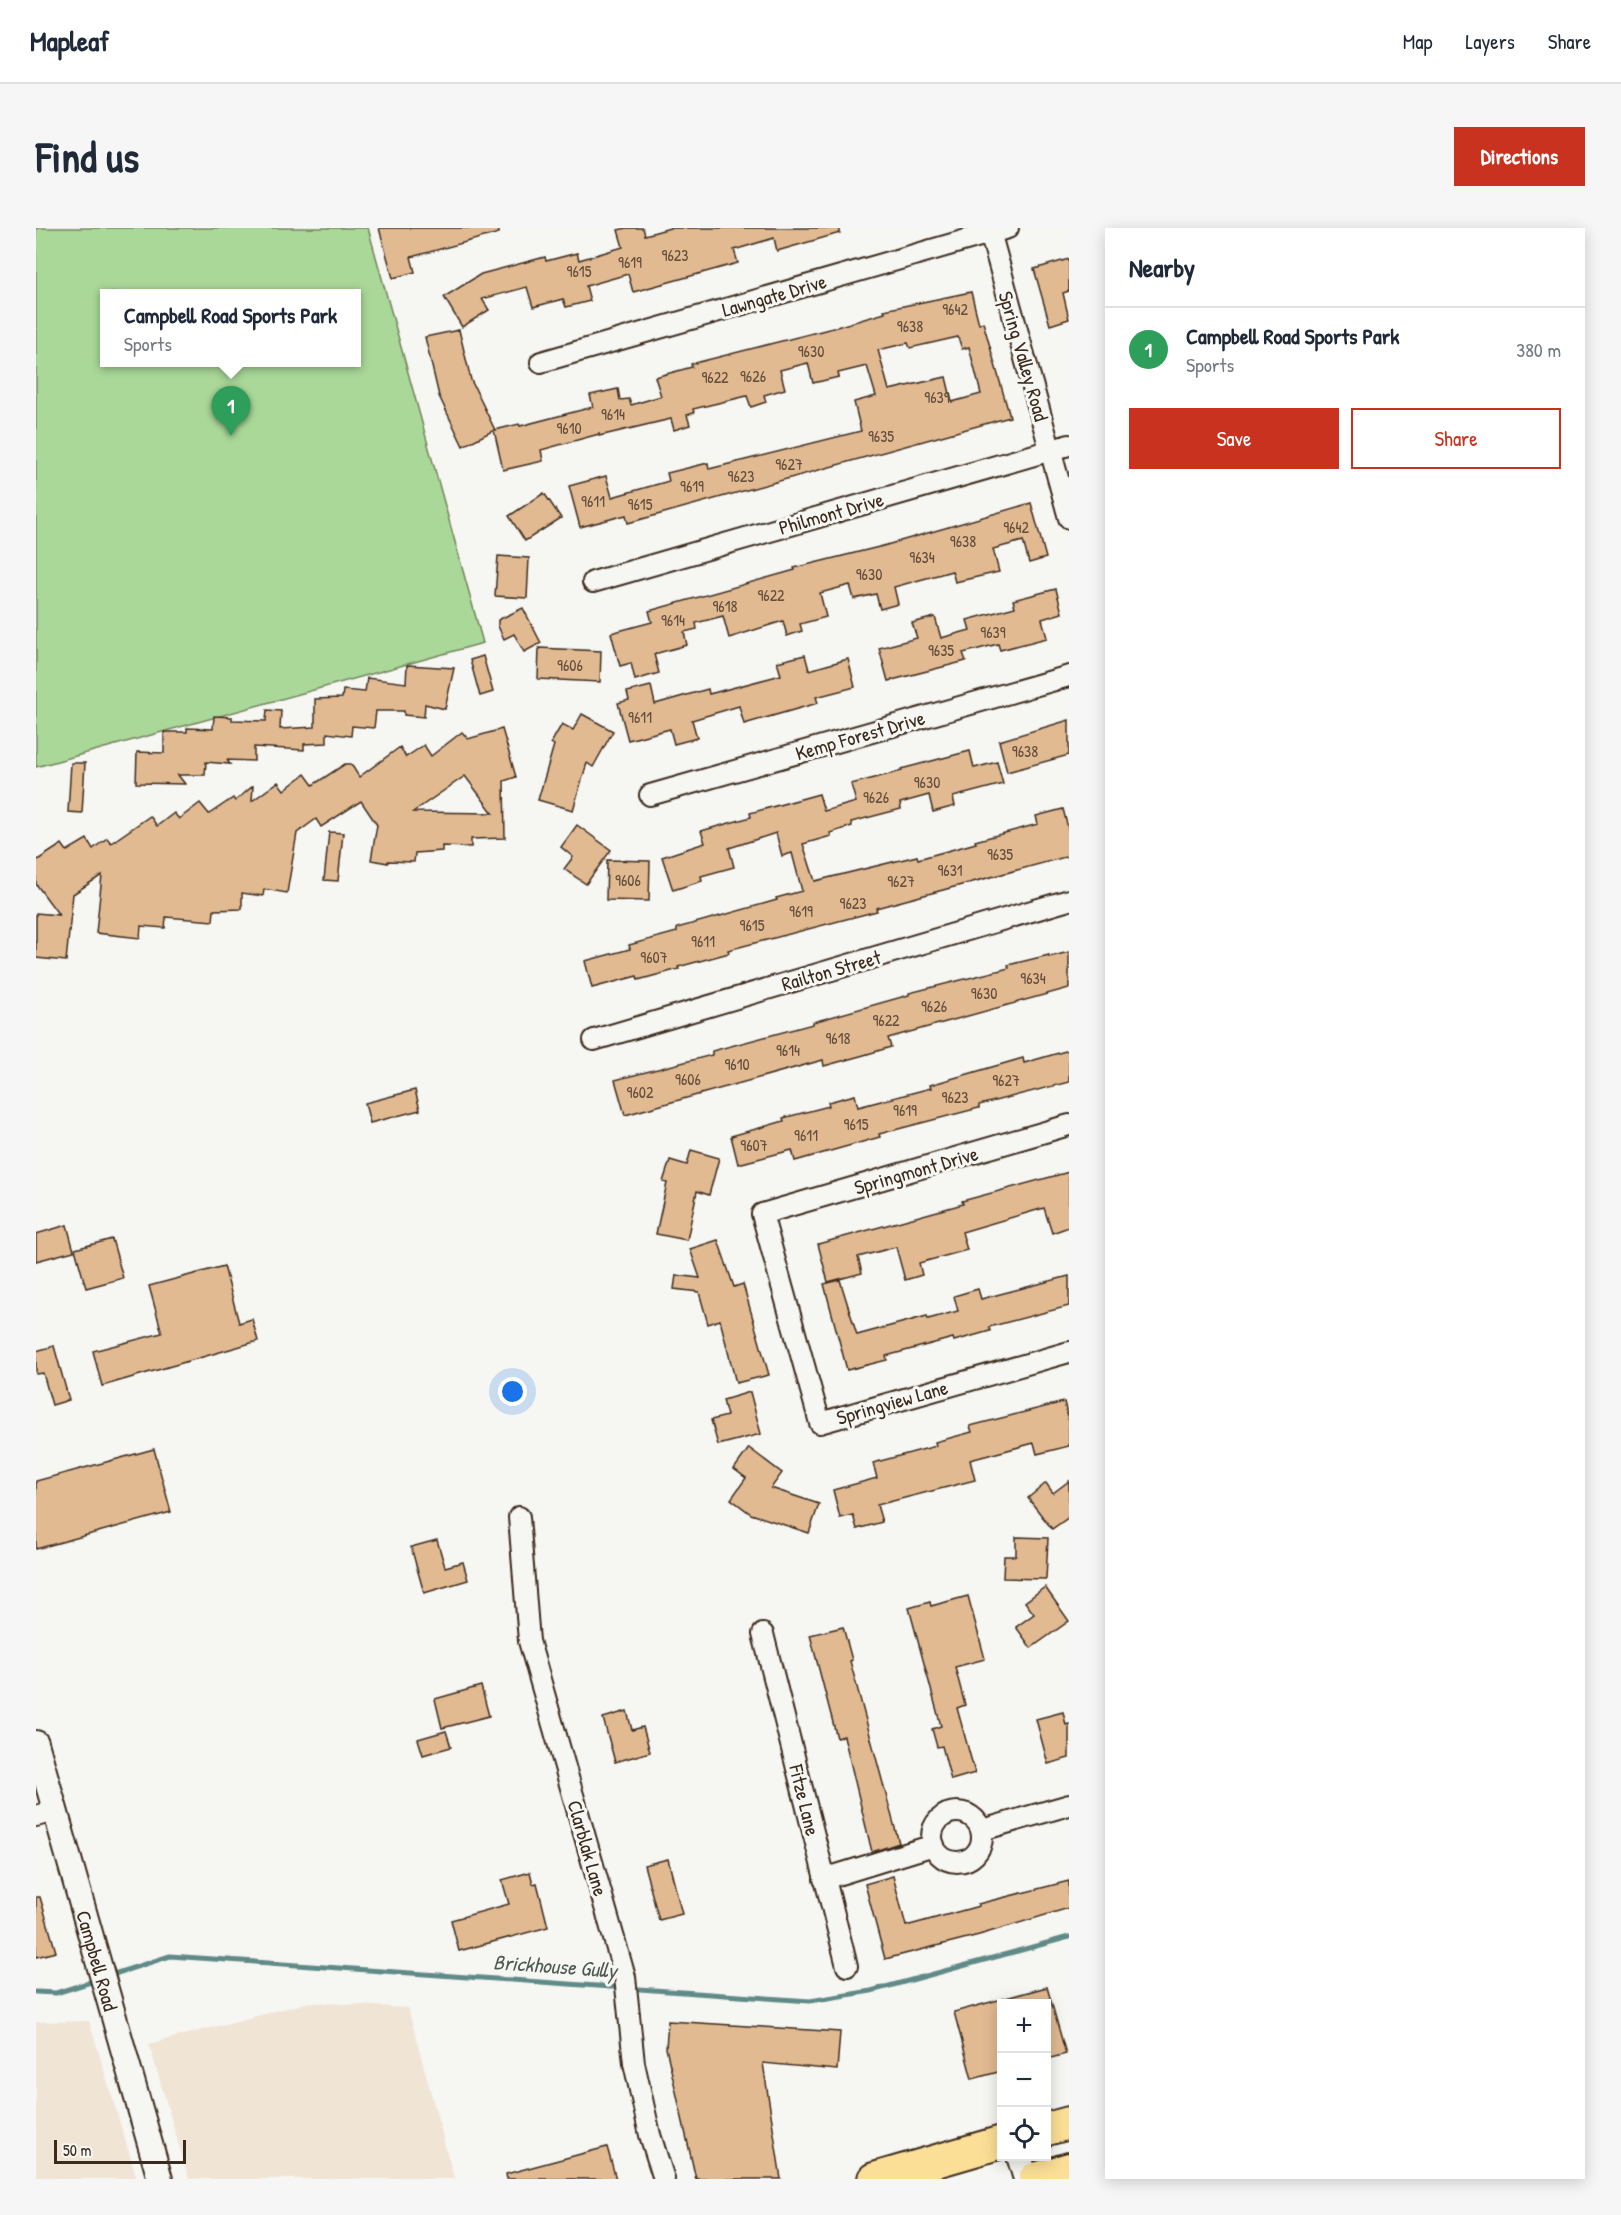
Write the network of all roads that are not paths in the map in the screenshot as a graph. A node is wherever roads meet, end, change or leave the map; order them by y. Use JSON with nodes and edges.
{"nodes":[{"id":1,"x":996,"y":230,"type":"edge"},
{"id":2,"x":541,"y":362,"type":"dead end"},
{"id":3,"x":1060,"y":448,"type":"edge"},
{"id":4,"x":1069,"y":518,"type":"edge"},
{"id":5,"x":593,"y":582,"type":"dead end"},
{"id":6,"x":1069,"y":676,"type":"edge"},
{"id":7,"x":650,"y":795,"type":"dead end"},
{"id":8,"x":1069,"y":900,"type":"edge"},
{"id":9,"x":594,"y":1040,"type":"dead end"},
{"id":10,"x":1069,"y":1125,"type":"edge"},
{"id":11,"x":762,"y":1214,"type":"joint"},
{"id":12,"x":1069,"y":1352,"type":"edge"},
{"id":13,"x":519,"y":1517,"type":"dead end"},
{"id":14,"x":763,"y":1634,"type":"dead end"},
{"id":15,"x":36,"y":1743,"type":"edge"},
{"id":16,"x":1069,"y":1805,"type":"edge"},
{"id":17,"x":45,"y":1814,"type":"edge"},
{"id":18,"x":982,"y":1830,"type":"junction"},
{"id":19,"x":934,"y":1845,"type":"junction"},
{"id":20,"x":824,"y":1879,"type":"junction"},
{"id":21,"x":847,"y":1966,"type":"dead end"},
{"id":22,"x":1069,"y":2123,"type":"edge"},
{"id":23,"x":1051,"y":2128,"type":"edge"},
{"id":24,"x":997,"y":2143,"type":"edge"},
{"id":25,"x":1020,"y":2161,"type":"edge"},
{"id":26,"x":1069,"y":2169,"type":"edge"},
{"id":27,"x":160,"y":2179,"type":"edge"},
{"id":28,"x":664,"y":2179,"type":"edge"},
{"id":29,"x":874,"y":2179,"type":"edge"},
{"id":30,"x":1026,"y":2179,"type":"edge"},
{"id":31,"x":1035,"y":2179,"type":"edge"}],
"edges":[{"from":1,"to":2,"type":"street","name":"Lawngate Drive"},
{"from":1,"to":3,"type":"street","name":"Spring Valley Road"},
{"from":3,"to":4,"type":"street","name":"Spring Valley Road"},
{"from":3,"to":5,"type":"street","name":"Philmont Drive"},
{"from":6,"to":7,"type":"street","name":"Kemp Forest Drive"},
{"from":8,"to":9,"type":"street","name":"Railton Street"},
{"from":10,"to":11,"type":"street","name":"Springmont Drive"},
{"from":11,"to":12,"type":"street","name":"Springview Lane"},
{"from":13,"to":28,"type":"street","name":"Clarblak Lane"},
{"from":14,"to":20,"type":"street","name":"Fitze Lane"},
{"from":15,"to":17,"type":"street","name":"Campbell Road"},
{"from":16,"to":18,"type":"street"},
{"from":17,"to":27,"type":"street","name":"Campbell Road"},
{"from":18,"to":19,"type":"street"},
{"from":18,"to":19,"type":"street"},
{"from":19,"to":20,"type":"street"},
{"from":20,"to":21,"type":"street","name":"Fitze Lane"},
{"from":22,"to":23,"type":"main road"},
{"from":24,"to":29,"type":"main road"},
{"from":25,"to":30,"type":"street"},
{"from":26,"to":31,"type":"main road"}]}
